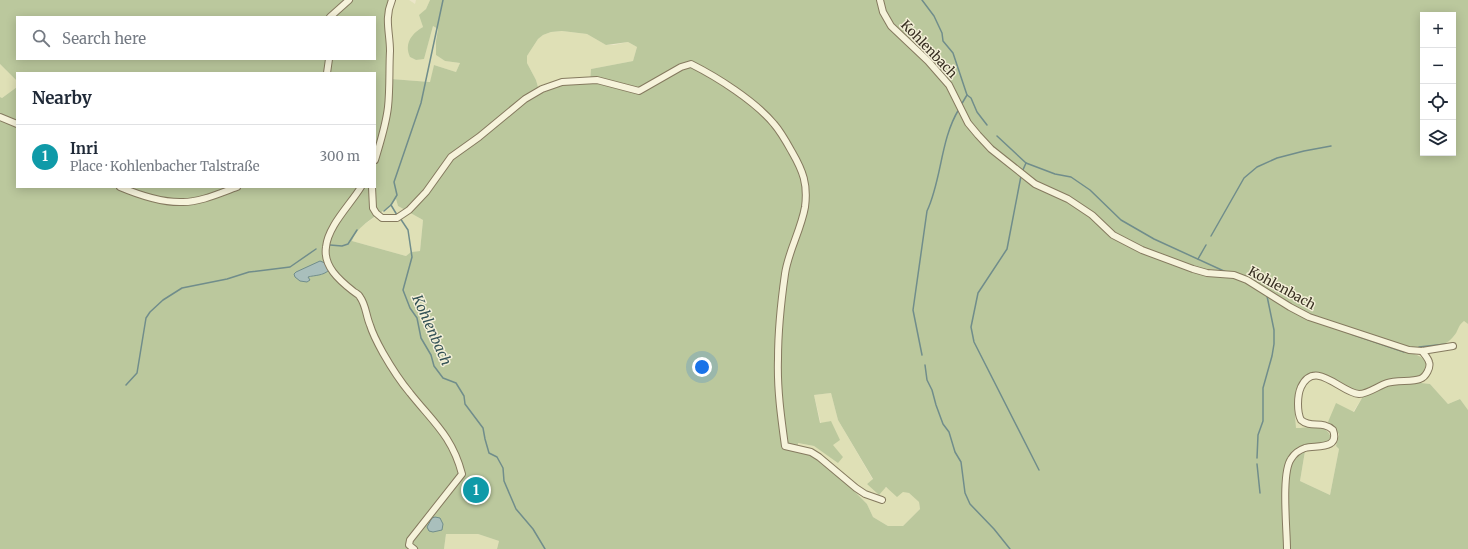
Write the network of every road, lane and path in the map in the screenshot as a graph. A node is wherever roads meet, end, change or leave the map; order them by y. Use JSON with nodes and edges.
{"nodes":[{"id":1,"x":349,"y":0,"type":"edge"},
{"id":2,"x":392,"y":0,"type":"edge"},
{"id":3,"x":880,"y":0,"type":"edge"},
{"id":4,"x":331,"y":16,"type":"edge"},
{"id":5,"x":329,"y":60,"type":"edge"},
{"id":6,"x":327,"y":72,"type":"edge"},
{"id":7,"x":0,"y":117,"type":"edge"},
{"id":8,"x":16,"y":124,"type":"edge"},
{"id":9,"x":376,"y":157,"type":"edge"},
{"id":10,"x":123,"y":188,"type":"edge"},
{"id":11,"x":234,"y":188,"type":"edge"},
{"id":12,"x":360,"y":188,"type":"edge"},
{"id":13,"x":372,"y":188,"type":"edge"},
{"id":14,"x":1453,"y":346,"type":"dead end"},
{"id":15,"x":1422,"y":351,"type":"junction"},
{"id":16,"x":882,"y":500,"type":"dead end"},
{"id":17,"x":414,"y":549,"type":"edge"},
{"id":18,"x":1288,"y":549,"type":"edge"}],
"edges":[{"from":1,"to":4,"type":"street"},
{"from":2,"to":9,"type":"street"},
{"from":3,"to":15,"type":"street","name":"Kohlenbach"},
{"from":5,"to":6,"type":"street"},
{"from":7,"to":8,"type":"street"},
{"from":10,"to":11,"type":"street"},
{"from":12,"to":17,"type":"street"},
{"from":13,"to":16,"type":"street"},
{"from":14,"to":15,"type":"street","name":"Kohlenbach"},
{"from":15,"to":18,"type":"street"}]}
